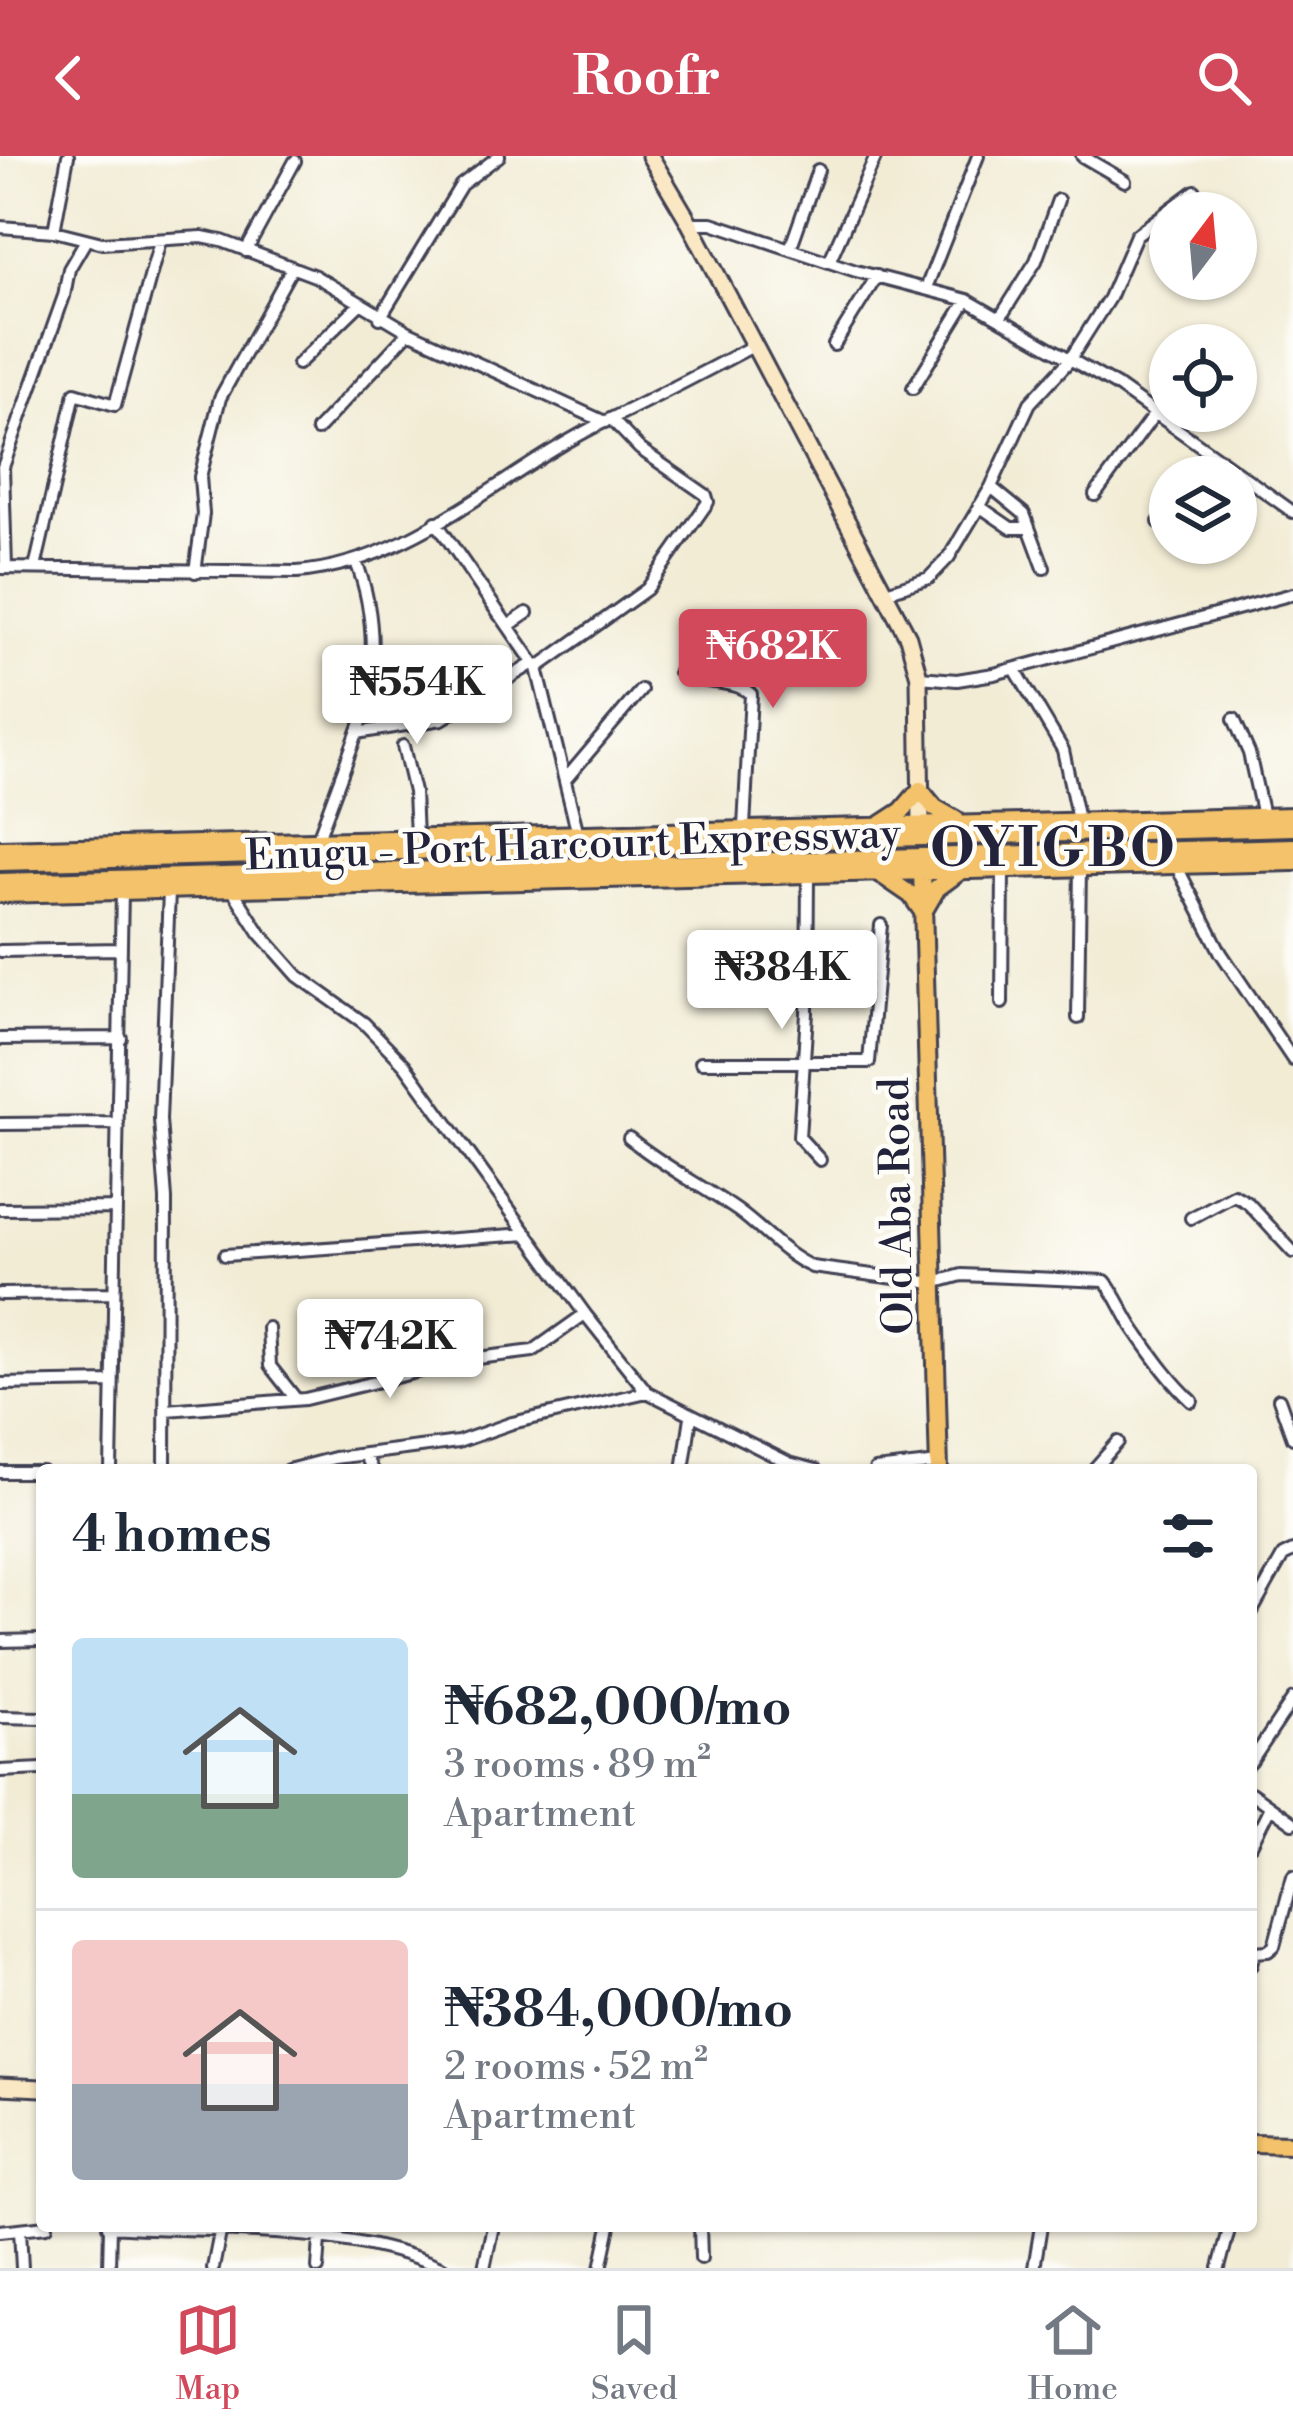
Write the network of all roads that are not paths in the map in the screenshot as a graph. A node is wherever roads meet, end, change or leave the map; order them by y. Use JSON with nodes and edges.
{"nodes":[{"id":1,"x":68,"y":156,"type":"edge"},
{"id":2,"x":500,"y":156,"type":"edge"},
{"id":3,"x":650,"y":156,"type":"edge"},
{"id":4,"x":876,"y":156,"type":"edge"},
{"id":5,"x":978,"y":156,"type":"edge"},
{"id":6,"x":1082,"y":156,"type":"edge"},
{"id":7,"x":295,"y":161,"type":"dead end"},
{"id":8,"x":818,"y":170,"type":"dead end"},
{"id":9,"x":1125,"y":181,"type":"dead end"},
{"id":10,"x":1195,"y":191,"type":"dead end"},
{"id":11,"x":1058,"y":200,"type":"dead end"},
{"id":12,"x":689,"y":224,"type":"junction"},
{"id":13,"x":0,"y":227,"type":"edge"},
{"id":14,"x":54,"y":231,"type":"junction"},
{"id":15,"x":86,"y":240,"type":"junction"},
{"id":16,"x":160,"y":241,"type":"junction"},
{"id":17,"x":790,"y":249,"type":"junction"},
{"id":18,"x":246,"y":251,"type":"junction"},
{"id":19,"x":829,"y":262,"type":"junction"},
{"id":20,"x":292,"y":268,"type":"junction"},
{"id":21,"x":877,"y":275,"type":"junction"},
{"id":22,"x":926,"y":288,"type":"junction"},
{"id":23,"x":967,"y":300,"type":"junction"},
{"id":24,"x":361,"y":303,"type":"junction"},
{"id":25,"x":1000,"y":317,"type":"junction"},
{"id":26,"x":380,"y":318,"type":"junction"},
{"id":27,"x":409,"y":332,"type":"junction"},
{"id":28,"x":834,"y":345,"type":"dead end"},
{"id":29,"x":753,"y":346,"type":"junction"},
{"id":30,"x":1069,"y":361,"type":"junction"},
{"id":31,"x":298,"y":364,"type":"dead end"},
{"id":32,"x":913,"y":388,"type":"dead end"},
{"id":33,"x":1149,"y":408,"type":"edge"},
{"id":34,"x":609,"y":421,"type":"junction"},
{"id":35,"x":1149,"y":422,"type":"edge"},
{"id":36,"x":317,"y":430,"type":"dead end"},
{"id":37,"x":1183,"y":432,"type":"edge"},
{"id":38,"x":1216,"y":456,"type":"edge"},
{"id":39,"x":1257,"y":486,"type":"edge"},
{"id":40,"x":991,"y":487,"type":"junction"},
{"id":41,"x":1095,"y":495,"type":"dead end"},
{"id":42,"x":979,"y":506,"type":"junction"},
{"id":43,"x":1293,"y":512,"type":"edge"},
{"id":44,"x":436,"y":522,"type":"junction"},
{"id":45,"x":1029,"y":528,"type":"junction"},
{"id":46,"x":356,"y":562,"type":"junction"},
{"id":47,"x":3,"y":568,"type":"edge"},
{"id":48,"x":35,"y":568,"type":"junction"},
{"id":49,"x":1044,"y":568,"type":"dead end"},
{"id":50,"x":195,"y":572,"type":"junction"},
{"id":51,"x":886,"y":592,"type":"junction"},
{"id":52,"x":1293,"y":593,"type":"edge"},
{"id":53,"x":527,"y":614,"type":"dead end"},
{"id":54,"x":504,"y":621,"type":"junction"},
{"id":55,"x":535,"y":666,"type":"junction"},
{"id":56,"x":1015,"y":669,"type":"junction"},
{"id":57,"x":680,"y":673,"type":"dead end"},
{"id":58,"x":919,"y":677,"type":"junction"},
{"id":59,"x":641,"y":690,"type":"dead end"},
{"id":60,"x":1234,"y":719,"type":"dead end"},
{"id":61,"x":357,"y":733,"type":"junction"},
{"id":62,"x":403,"y":746,"type":"dead end"},
{"id":63,"x":566,"y":780,"type":"junction"},
{"id":64,"x":920,"y":790,"type":"junction"},
{"id":65,"x":1263,"y":816,"type":"junction"},
{"id":66,"x":1293,"y":816,"type":"edge"},
{"id":67,"x":1078,"y":820,"type":"junction"},
{"id":68,"x":962,"y":823,"type":"junction"},
{"id":69,"x":921,"y":824,"type":"junction"},
{"id":70,"x":881,"y":825,"type":"junction"},
{"id":71,"x":1293,"y":826,"type":"edge"},
{"id":72,"x":744,"y":827,"type":"junction"},
{"id":73,"x":578,"y":834,"type":"junction"},
{"id":74,"x":416,"y":838,"type":"junction"},
{"id":75,"x":317,"y":841,"type":"junction"},
{"id":76,"x":1293,"y":848,"type":"edge"},
{"id":77,"x":0,"y":849,"type":"edge"},
{"id":78,"x":0,"y":861,"type":"edge"},
{"id":79,"x":1293,"y":862,"type":"edge"},
{"id":80,"x":1080,"y":865,"type":"junction"},
{"id":81,"x":1177,"y":866,"type":"junction"},
{"id":82,"x":963,"y":868,"type":"junction"},
{"id":83,"x":1003,"y":868,"type":"junction"},
{"id":84,"x":922,"y":869,"type":"junction"},
{"id":85,"x":874,"y":870,"type":"junction"},
{"id":86,"x":808,"y":874,"type":"junction"},
{"id":87,"x":0,"y":883,"type":"edge"},
{"id":88,"x":232,"y":889,"type":"junction"},
{"id":89,"x":122,"y":891,"type":"junction"},
{"id":90,"x":169,"y":891,"type":"junction"},
{"id":91,"x":0,"y":894,"type":"edge"},
{"id":92,"x":923,"y":912,"type":"junction"},
{"id":93,"x":881,"y":925,"type":"dead end"},
{"id":94,"x":122,"y":949,"type":"junction"},
{"id":95,"x":0,"y":951,"type":"edge"},
{"id":96,"x":1002,"y":1003,"type":"dead end"},
{"id":97,"x":1078,"y":1018,"type":"dead end"},
{"id":98,"x":1287,"y":1037,"type":"edge"},
{"id":99,"x":121,"y":1038,"type":"junction"},
{"id":100,"x":0,"y":1039,"type":"edge"},
{"id":101,"x":1293,"y":1060,"type":"edge"},
{"id":102,"x":701,"y":1062,"type":"dead end"},
{"id":103,"x":803,"y":1064,"type":"junction"},
{"id":104,"x":118,"y":1123,"type":"junction"},
{"id":105,"x":0,"y":1124,"type":"edge"},
{"id":106,"x":628,"y":1138,"type":"dead end"},
{"id":107,"x":820,"y":1160,"type":"dead end"},
{"id":108,"x":116,"y":1208,"type":"junction"},
{"id":109,"x":0,"y":1209,"type":"edge"},
{"id":110,"x":1191,"y":1218,"type":"dead end"},
{"id":111,"x":528,"y":1234,"type":"junction"},
{"id":112,"x":1293,"y":1252,"type":"edge"},
{"id":113,"x":225,"y":1255,"type":"dead end"},
{"id":114,"x":933,"y":1283,"type":"junction"},
{"id":115,"x":114,"y":1293,"type":"junction"},
{"id":116,"x":0,"y":1294,"type":"edge"},
{"id":117,"x":586,"y":1314,"type":"junction"},
{"id":118,"x":268,"y":1328,"type":"dead end"},
{"id":119,"x":112,"y":1382,"type":"junction"},
{"id":120,"x":0,"y":1384,"type":"edge"},
{"id":121,"x":646,"y":1392,"type":"junction"},
{"id":122,"x":296,"y":1399,"type":"junction"},
{"id":123,"x":1280,"y":1399,"type":"dead end"},
{"id":124,"x":1192,"y":1401,"type":"dead end"},
{"id":125,"x":167,"y":1410,"type":"junction"},
{"id":126,"x":691,"y":1417,"type":"junction"},
{"id":127,"x":1293,"y":1438,"type":"edge"},
{"id":128,"x":1118,"y":1442,"type":"dead end"},
{"id":129,"x":364,"y":1454,"type":"junction"},
{"id":130,"x":111,"y":1464,"type":"edge"},
{"id":131,"x":165,"y":1464,"type":"edge"},
{"id":132,"x":316,"y":1464,"type":"edge"},
{"id":133,"x":369,"y":1464,"type":"edge"},
{"id":134,"x":684,"y":1464,"type":"edge"},
{"id":135,"x":793,"y":1464,"type":"edge"},
{"id":136,"x":939,"y":1464,"type":"edge"},
{"id":137,"x":1098,"y":1464,"type":"edge"},
{"id":138,"x":0,"y":1472,"type":"edge"},
{"id":139,"x":36,"y":1472,"type":"edge"},
{"id":140,"x":1293,"y":1551,"type":"edge"},
{"id":141,"x":1257,"y":1602,"type":"edge"},
{"id":142,"x":36,"y":1640,"type":"edge"},
{"id":143,"x":0,"y":1641,"type":"edge"},
{"id":144,"x":1293,"y":1699,"type":"edge"},
{"id":145,"x":0,"y":1718,"type":"edge"},
{"id":146,"x":36,"y":1718,"type":"edge"},
{"id":147,"x":1257,"y":1753,"type":"edge"},
{"id":148,"x":36,"y":1768,"type":"edge"},
{"id":149,"x":0,"y":1771,"type":"edge"},
{"id":150,"x":1257,"y":1798,"type":"edge"},
{"id":151,"x":1269,"y":1809,"type":"junction"},
{"id":152,"x":1293,"y":1823,"type":"edge"},
{"id":153,"x":1257,"y":1833,"type":"edge"},
{"id":154,"x":1293,"y":1876,"type":"edge"},
{"id":155,"x":1257,"y":1952,"type":"edge"},
{"id":156,"x":0,"y":2086,"type":"edge"},
{"id":157,"x":36,"y":2088,"type":"edge"},
{"id":158,"x":1257,"y":2143,"type":"edge"},
{"id":159,"x":1293,"y":2144,"type":"edge"},
{"id":160,"x":36,"y":2227,"type":"edge"},
{"id":161,"x":20,"y":2229,"type":"junction"},
{"id":162,"x":0,"y":2231,"type":"edge"},
{"id":163,"x":109,"y":2232,"type":"edge"},
{"id":164,"x":212,"y":2232,"type":"edge"},
{"id":165,"x":492,"y":2232,"type":"edge"},
{"id":166,"x":609,"y":2232,"type":"edge"},
{"id":167,"x":700,"y":2232,"type":"edge"},
{"id":168,"x":1040,"y":2232,"type":"edge"},
{"id":169,"x":1228,"y":2232,"type":"edge"},
{"id":170,"x":220,"y":2233,"type":"junction"},
{"id":171,"x":317,"y":2234,"type":"edge"},
{"id":172,"x":701,"y":2258,"type":"dead end"},
{"id":173,"x":22,"y":2268,"type":"edge"},
{"id":174,"x":109,"y":2268,"type":"edge"},
{"id":175,"x":213,"y":2268,"type":"edge"},
{"id":176,"x":318,"y":2268,"type":"edge"},
{"id":177,"x":443,"y":2268,"type":"edge"},
{"id":178,"x":484,"y":2268,"type":"edge"},
{"id":179,"x":601,"y":2268,"type":"edge"},
{"id":180,"x":1034,"y":2268,"type":"edge"},
{"id":181,"x":1219,"y":2268,"type":"edge"}],
"edges":[{"from":1,"to":14,"type":"street"},
{"from":2,"to":26,"type":"street"},
{"from":3,"to":12,"type":"street"},
{"from":4,"to":19,"type":"street"},
{"from":5,"to":22,"type":"street"},
{"from":6,"to":9,"type":"street"},
{"from":7,"to":18,"type":"street"},
{"from":8,"to":17,"type":"street"},
{"from":10,"to":30,"type":"street"},
{"from":11,"to":25,"type":"street"},
{"from":12,"to":17,"type":"street"},
{"from":12,"to":29,"type":"street"},
{"from":13,"to":14,"type":"street"},
{"from":14,"to":15,"type":"street"},
{"from":15,"to":16,"type":"street"},
{"from":15,"to":47,"type":"street"},
{"from":16,"to":18,"type":"street"},
{"from":16,"to":48,"type":"street"},
{"from":17,"to":19,"type":"street"},
{"from":18,"to":20,"type":"street"},
{"from":19,"to":21,"type":"street"},
{"from":20,"to":24,"type":"street"},
{"from":20,"to":50,"type":"street"},
{"from":21,"to":22,"type":"street"},
{"from":21,"to":28,"type":"street"},
{"from":22,"to":23,"type":"street"},
{"from":23,"to":25,"type":"street"},
{"from":23,"to":32,"type":"street"},
{"from":24,"to":26,"type":"street"},
{"from":24,"to":31,"type":"street"},
{"from":25,"to":30,"type":"street"},
{"from":26,"to":27,"type":"street"},
{"from":27,"to":34,"type":"street"},
{"from":27,"to":36,"type":"street"},
{"from":29,"to":34,"type":"street"},
{"from":29,"to":51,"type":"street"},
{"from":30,"to":33,"type":"street"},
{"from":30,"to":40,"type":"street"},
{"from":34,"to":44,"type":"street"},
{"from":34,"to":55,"type":"street"},
{"from":35,"to":41,"type":"street"},
{"from":37,"to":38,"type":"street"},
{"from":39,"to":43,"type":"street"},
{"from":40,"to":42,"type":"street"},
{"from":40,"to":45,"type":"street"},
{"from":42,"to":45,"type":"street"},
{"from":42,"to":51,"type":"street"},
{"from":44,"to":46,"type":"street"},
{"from":44,"to":54,"type":"street"},
{"from":45,"to":49,"type":"street"},
{"from":46,"to":50,"type":"street"},
{"from":46,"to":61,"type":"street"},
{"from":47,"to":48,"type":"street"},
{"from":48,"to":50,"type":"street"},
{"from":51,"to":58,"type":"street"},
{"from":52,"to":56,"type":"street"},
{"from":53,"to":54,"type":"street"},
{"from":54,"to":55,"type":"street"},
{"from":55,"to":61,"type":"street"},
{"from":55,"to":63,"type":"street"},
{"from":56,"to":58,"type":"street"},
{"from":56,"to":67,"type":"street"},
{"from":57,"to":72,"type":"street"},
{"from":58,"to":64,"type":"street"},
{"from":59,"to":63,"type":"street"},
{"from":60,"to":65,"type":"street"},
{"from":61,"to":75,"type":"street"},
{"from":62,"to":74,"type":"street"},
{"from":63,"to":73,"type":"street"},
{"from":64,"to":68,"type":"main road"},
{"from":64,"to":69,"type":"street"},
{"from":64,"to":70,"type":"main road"},
{"from":65,"to":66,"type":"main road","name":"Enugu - Port Harcourt Expressway"},
{"from":65,"to":67,"type":"main road","name":"Enugu - Port Harcourt Expressway"},
{"from":67,"to":68,"type":"main road","name":"Enugu - Port Harcourt Expressway"},
{"from":68,"to":69,"type":"main road","name":"Enugu - Port Harcourt Expressway"},
{"from":69,"to":70,"type":"main road","name":"Enugu - Port Harcourt Expressway"},
{"from":70,"to":72,"type":"main road","name":"Enugu - Port Harcourt Expressway"},
{"from":71,"to":78,"type":"highway","name":"Enugu - Port Harcourt Expressway"},
{"from":72,"to":73,"type":"main road","name":"Enugu - Port Harcourt Expressway"},
{"from":73,"to":74,"type":"main road","name":"Enugu - Port Harcourt Expressway"},
{"from":74,"to":75,"type":"main road","name":"Enugu - Port Harcourt Expressway"},
{"from":75,"to":77,"type":"main road","name":"Enugu - Port Harcourt Expressway"},
{"from":76,"to":87,"type":"highway","name":"Enugu - Port Harcourt Expressway"},
{"from":79,"to":81,"type":"main road","name":"Enugu - Port Harcourt Expressway"},
{"from":80,"to":81,"type":"main road","name":"Enugu - Port Harcourt Expressway"},
{"from":80,"to":83,"type":"main road","name":"Enugu - Port Harcourt Expressway"},
{"from":80,"to":97,"type":"street"},
{"from":81,"to":98,"type":"street"},
{"from":82,"to":83,"type":"main road","name":"Enugu - Port Harcourt Expressway"},
{"from":82,"to":84,"type":"main road","name":"Enugu - Port Harcourt Expressway"},
{"from":82,"to":92,"type":"main road"},
{"from":83,"to":96,"type":"street"},
{"from":84,"to":85,"type":"main road","name":"Enugu - Port Harcourt Expressway"},
{"from":84,"to":92,"type":"main road","name":"Old Aba Road"},
{"from":85,"to":86,"type":"main road","name":"Enugu - Port Harcourt Expressway"},
{"from":85,"to":92,"type":"main road"},
{"from":86,"to":88,"type":"main road","name":"Enugu - Port Harcourt Expressway"},
{"from":86,"to":103,"type":"street"},
{"from":88,"to":90,"type":"main road","name":"Enugu - Port Harcourt Expressway"},
{"from":88,"to":111,"type":"street"},
{"from":89,"to":90,"type":"main road","name":"Enugu - Port Harcourt Expressway"},
{"from":89,"to":91,"type":"main road","name":"Enugu - Port Harcourt Expressway"},
{"from":89,"to":94,"type":"street"},
{"from":90,"to":125,"type":"street"},
{"from":92,"to":114,"type":"main road","name":"Old Aba Road"},
{"from":93,"to":103,"type":"street"},
{"from":94,"to":95,"type":"street"},
{"from":94,"to":99,"type":"street"},
{"from":98,"to":101,"type":"street"},
{"from":99,"to":100,"type":"street"},
{"from":99,"to":104,"type":"street"},
{"from":102,"to":103,"type":"street"},
{"from":103,"to":107,"type":"street"},
{"from":104,"to":105,"type":"street"},
{"from":104,"to":108,"type":"street"},
{"from":106,"to":114,"type":"street"},
{"from":108,"to":109,"type":"street"},
{"from":108,"to":115,"type":"street"},
{"from":110,"to":112,"type":"street"},
{"from":111,"to":113,"type":"street"},
{"from":111,"to":117,"type":"street"},
{"from":114,"to":124,"type":"street"},
{"from":114,"to":136,"type":"main road","name":"Old Aba Road"},
{"from":115,"to":116,"type":"street"},
{"from":115,"to":119,"type":"street"},
{"from":117,"to":121,"type":"street"},
{"from":117,"to":122,"type":"street"},
{"from":118,"to":122,"type":"street"},
{"from":119,"to":120,"type":"street"},
{"from":119,"to":130,"type":"street"},
{"from":121,"to":126,"type":"street"},
{"from":121,"to":129,"type":"street"},
{"from":122,"to":125,"type":"street"},
{"from":123,"to":127,"type":"street"},
{"from":125,"to":131,"type":"street"},
{"from":126,"to":134,"type":"street"},
{"from":126,"to":135,"type":"street"},
{"from":128,"to":137,"type":"street"},
{"from":129,"to":132,"type":"street"},
{"from":129,"to":133,"type":"street"},
{"from":138,"to":139,"type":"street"},
{"from":140,"to":141,"type":"street"},
{"from":142,"to":143,"type":"street"},
{"from":144,"to":147,"type":"street"},
{"from":145,"to":146,"type":"street"},
{"from":148,"to":149,"type":"street"},
{"from":150,"to":151,"type":"street"},
{"from":151,"to":152,"type":"street"},
{"from":151,"to":153,"type":"street"},
{"from":154,"to":155,"type":"street"},
{"from":156,"to":157,"type":"street"},
{"from":158,"to":159,"type":"main road"},
{"from":160,"to":161,"type":"street"},
{"from":161,"to":162,"type":"street"},
{"from":161,"to":173,"type":"street"},
{"from":163,"to":174,"type":"street"},
{"from":164,"to":170,"type":"street"},
{"from":165,"to":178,"type":"street"},
{"from":166,"to":179,"type":"street"},
{"from":167,"to":172,"type":"street"},
{"from":168,"to":180,"type":"street"},
{"from":169,"to":181,"type":"street"},
{"from":170,"to":171,"type":"street"},
{"from":170,"to":175,"type":"street"},
{"from":171,"to":176,"type":"street"},
{"from":171,"to":177,"type":"street"}]}
